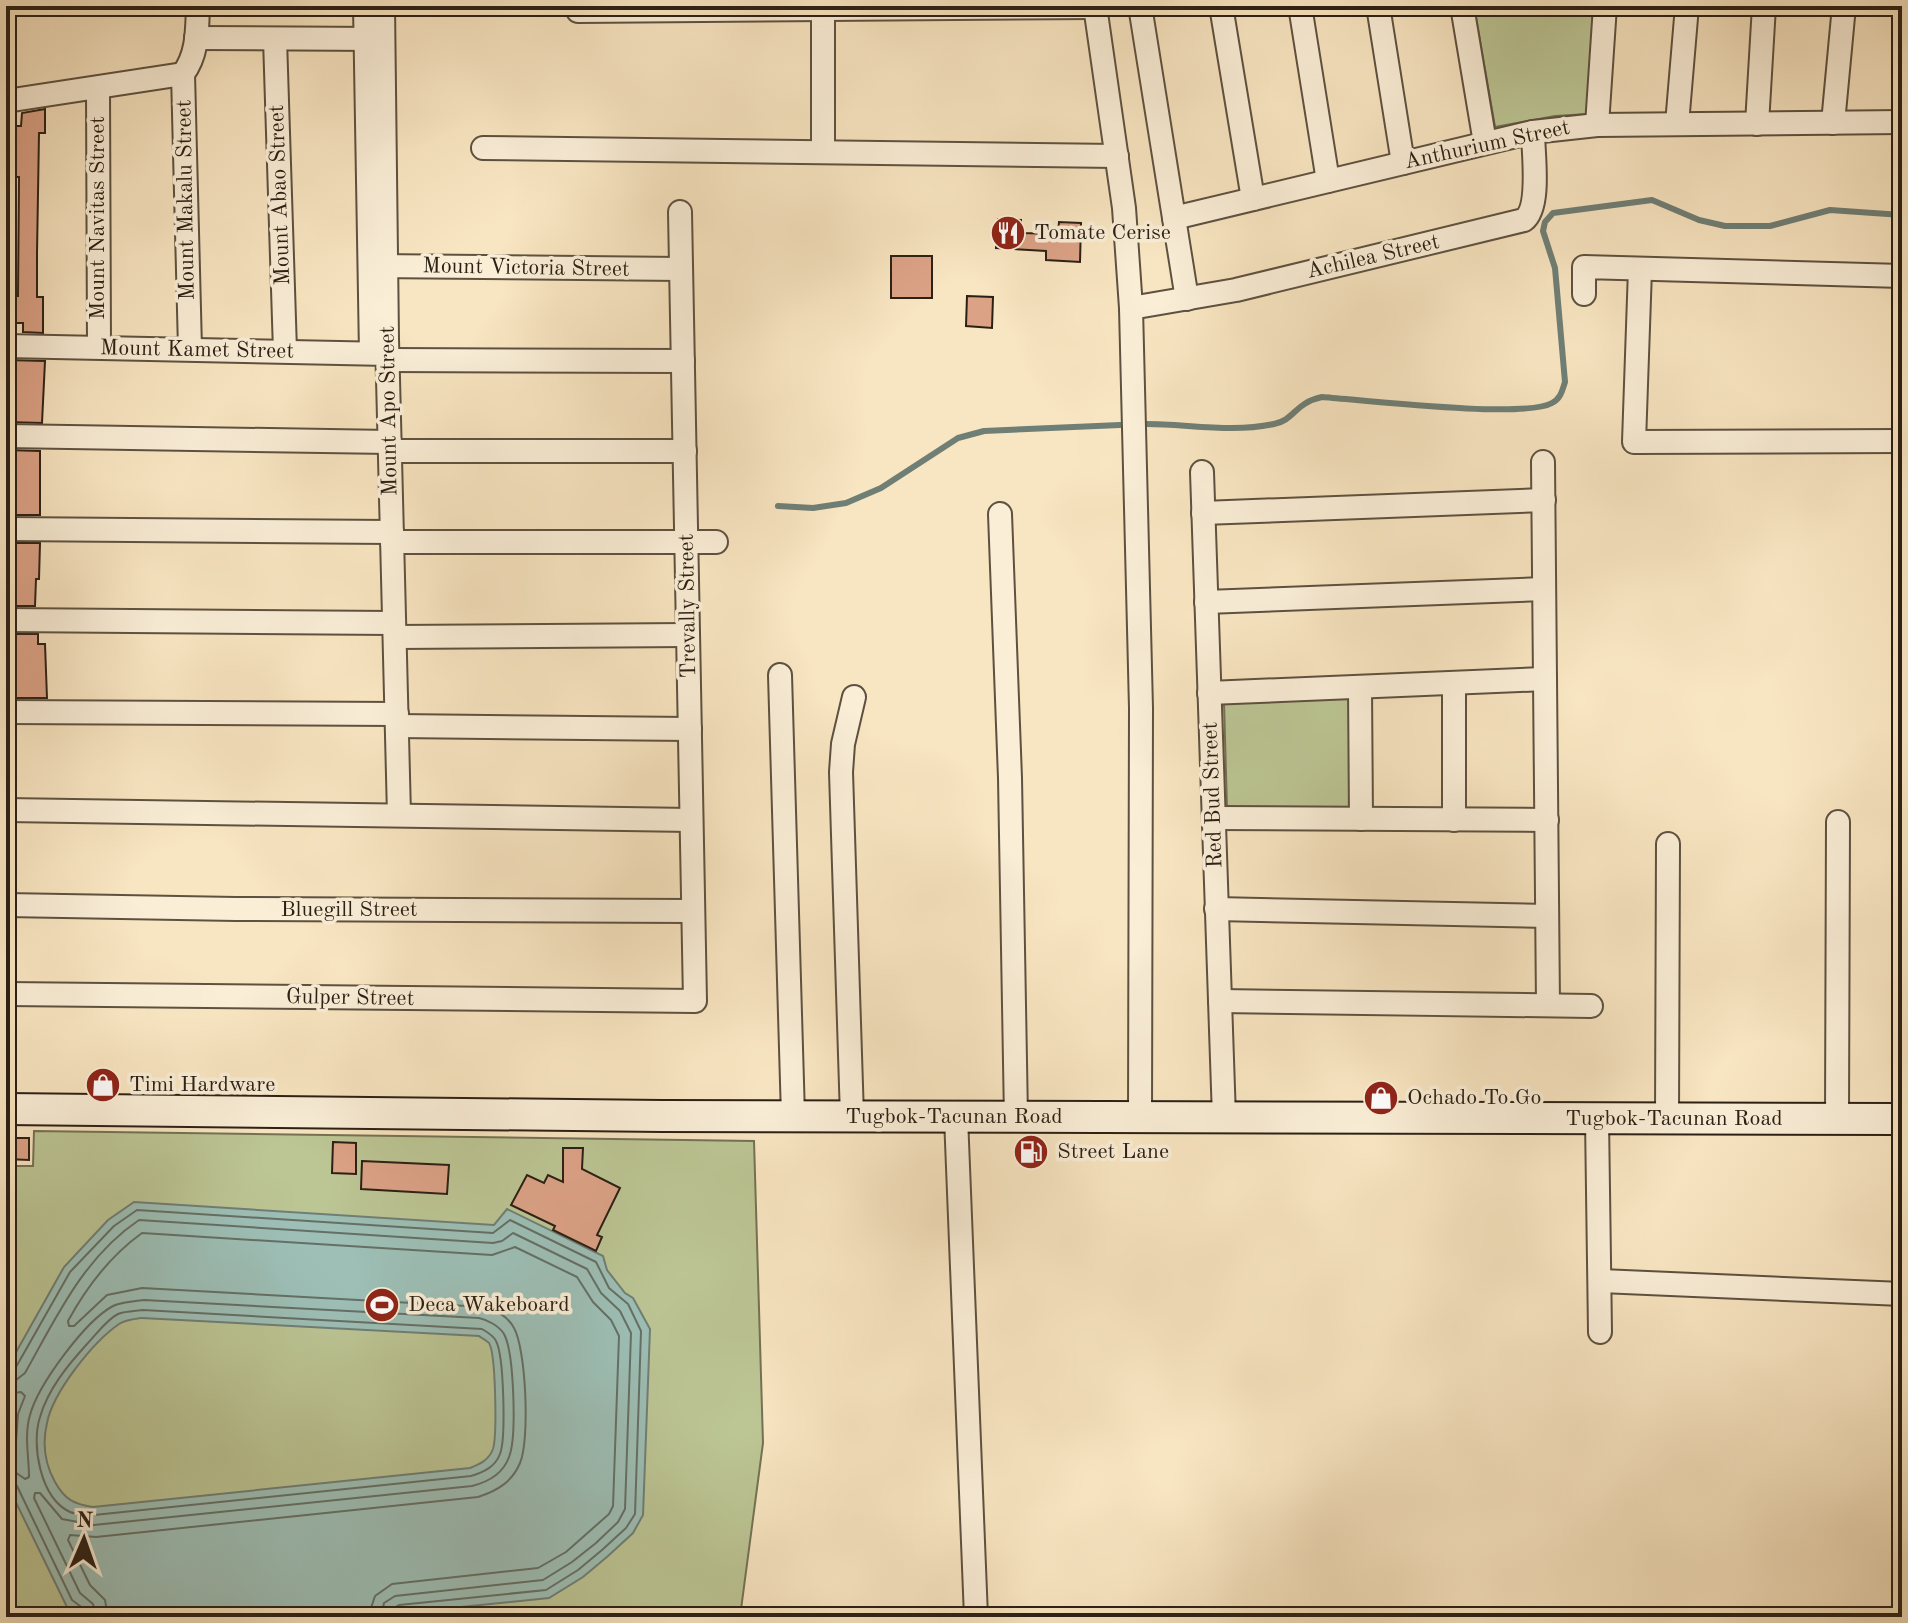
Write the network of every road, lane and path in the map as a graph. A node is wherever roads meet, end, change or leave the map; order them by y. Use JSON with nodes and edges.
{"nodes":[{"id":1,"x":198,"y":6,"type":"edge"},
{"id":2,"x":365,"y":6,"type":"edge"},
{"id":3,"x":383,"y":6,"type":"edge"},
{"id":4,"x":1095,"y":6,"type":"edge"},
{"id":5,"x":1140,"y":6,"type":"edge"},
{"id":6,"x":1221,"y":6,"type":"edge"},
{"id":7,"x":1300,"y":6,"type":"edge"},
{"id":8,"x":1378,"y":6,"type":"edge"},
{"id":9,"x":1462,"y":6,"type":"edge"},
{"id":10,"x":1605,"y":6,"type":"edge"},
{"id":11,"x":1687,"y":6,"type":"edge"},
{"id":12,"x":1764,"y":6,"type":"edge"},
{"id":13,"x":1844,"y":6,"type":"edge"},
{"id":14,"x":823,"y":9,"type":"junction"},
{"id":15,"x":578,"y":11,"type":"dead end"},
{"id":16,"x":196,"y":38,"type":"junction"},
{"id":17,"x":275,"y":39,"type":"junction"},
{"id":18,"x":375,"y":39,"type":"junction"},
{"id":19,"x":183,"y":74,"type":"junction"},
{"id":20,"x":98,"y":88,"type":"junction"},
{"id":21,"x":6,"y":101,"type":"edge"},
{"id":22,"x":1902,"y":122,"type":"edge"},
{"id":23,"x":1833,"y":123,"type":"junction"},
{"id":24,"x":1677,"y":124,"type":"junction"},
{"id":25,"x":1757,"y":124,"type":"junction"},
{"id":26,"x":1597,"y":125,"type":"junction"},
{"id":27,"x":1533,"y":132,"type":"junction"},
{"id":28,"x":1485,"y":143,"type":"junction"},
{"id":29,"x":483,"y":148,"type":"dead end"},
{"id":30,"x":823,"y":152,"type":"junction"},
{"id":31,"x":1117,"y":156,"type":"junction"},
{"id":32,"x":1403,"y":163,"type":"junction"},
{"id":33,"x":1328,"y":181,"type":"junction"},
{"id":34,"x":1253,"y":199,"type":"junction"},
{"id":35,"x":680,"y":212,"type":"dead end"},
{"id":36,"x":1174,"y":218,"type":"junction"},
{"id":37,"x":378,"y":266,"type":"junction"},
{"id":38,"x":681,"y":269,"type":"junction"},
{"id":39,"x":1640,"y":269,"type":"junction"},
{"id":40,"x":1902,"y":276,"type":"edge"},
{"id":41,"x":1584,"y":294,"type":"dead end"},
{"id":42,"x":1187,"y":299,"type":"junction"},
{"id":43,"x":1131,"y":308,"type":"junction"},
{"id":44,"x":99,"y":342,"type":"junction"},
{"id":45,"x":7,"y":343,"type":"edge"},
{"id":46,"x":189,"y":343,"type":"junction"},
{"id":47,"x":285,"y":345,"type":"junction"},
{"id":48,"x":381,"y":349,"type":"junction"},
{"id":49,"x":683,"y":361,"type":"junction"},
{"id":50,"x":6,"y":436,"type":"edge"},
{"id":51,"x":1902,"y":441,"type":"edge"},
{"id":52,"x":390,"y":447,"type":"junction"},
{"id":53,"x":685,"y":451,"type":"junction"},
{"id":54,"x":1543,"y":462,"type":"dead end"},
{"id":55,"x":1202,"y":472,"type":"dead end"},
{"id":56,"x":1544,"y":500,"type":"junction"},
{"id":57,"x":1203,"y":513,"type":"junction"},
{"id":58,"x":1000,"y":514,"type":"dead end"},
{"id":59,"x":6,"y":529,"type":"edge"},
{"id":60,"x":392,"y":537,"type":"junction"},
{"id":61,"x":686,"y":542,"type":"junction"},
{"id":62,"x":716,"y":542,"type":"dead end"},
{"id":63,"x":1544,"y":589,"type":"junction"},
{"id":64,"x":1206,"y":602,"type":"junction"},
{"id":65,"x":6,"y":620,"type":"edge"},
{"id":66,"x":395,"y":630,"type":"junction"},
{"id":67,"x":688,"y":635,"type":"junction"},
{"id":68,"x":780,"y":675,"type":"dead end"},
{"id":69,"x":1545,"y":679,"type":"junction"},
{"id":70,"x":1454,"y":683,"type":"junction"},
{"id":71,"x":1360,"y":687,"type":"junction"},
{"id":72,"x":1209,"y":693,"type":"junction"},
{"id":73,"x":854,"y":697,"type":"dead end"},
{"id":74,"x":6,"y":712,"type":"edge"},
{"id":75,"x":397,"y":720,"type":"junction"},
{"id":76,"x":690,"y":729,"type":"junction"},
{"id":77,"x":6,"y":810,"type":"edge"},
{"id":78,"x":399,"y":815,"type":"junction"},
{"id":79,"x":1214,"y":818,"type":"junction"},
{"id":80,"x":1361,"y":819,"type":"junction"},
{"id":81,"x":691,"y":820,"type":"junction"},
{"id":82,"x":1454,"y":820,"type":"junction"},
{"id":83,"x":1547,"y":820,"type":"junction"},
{"id":84,"x":1838,"y":822,"type":"dead end"},
{"id":85,"x":1668,"y":844,"type":"dead end"},
{"id":86,"x":6,"y":905,"type":"edge"},
{"id":87,"x":1216,"y":909,"type":"junction"},
{"id":88,"x":693,"y":911,"type":"junction"},
{"id":89,"x":1547,"y":916,"type":"junction"},
{"id":90,"x":6,"y":994,"type":"edge"},
{"id":91,"x":695,"y":1001,"type":"joint"},
{"id":92,"x":1220,"y":1001,"type":"junction"},
{"id":93,"x":1548,"y":1005,"type":"junction"},
{"id":94,"x":1591,"y":1006,"type":"dead end"},
{"id":95,"x":6,"y":1109,"type":"edge"},
{"id":96,"x":793,"y":1116,"type":"junction"},
{"id":97,"x":852,"y":1117,"type":"junction"},
{"id":98,"x":956,"y":1117,"type":"junction"},
{"id":99,"x":1140,"y":1117,"type":"junction"},
{"id":100,"x":1016,"y":1118,"type":"junction"},
{"id":101,"x":1224,"y":1118,"type":"junction"},
{"id":102,"x":1667,"y":1118,"type":"junction"},
{"id":103,"x":1597,"y":1119,"type":"junction"},
{"id":104,"x":1837,"y":1119,"type":"junction"},
{"id":105,"x":1902,"y":1119,"type":"edge"},
{"id":106,"x":1601,"y":1281,"type":"junction"},
{"id":107,"x":1902,"y":1294,"type":"edge"},
{"id":108,"x":1600,"y":1332,"type":"dead end"},
{"id":109,"x":976,"y":1617,"type":"edge"}],
"edges":[{"from":1,"to":16,"type":"street","name":"Mount Makalu Street"},
{"from":2,"to":18,"type":"street","name":"Mount Apo Street"},
{"from":3,"to":18,"type":"street","name":"Mount Apo Street"},
{"from":4,"to":14,"type":"street"},
{"from":4,"to":31,"type":"street"},
{"from":5,"to":36,"type":"street"},
{"from":6,"to":34,"type":"street"},
{"from":7,"to":33,"type":"street"},
{"from":8,"to":32,"type":"street"},
{"from":9,"to":28,"type":"street"},
{"from":10,"to":26,"type":"street"},
{"from":11,"to":24,"type":"street"},
{"from":12,"to":25,"type":"street"},
{"from":13,"to":23,"type":"street"},
{"from":14,"to":15,"type":"street"},
{"from":14,"to":30,"type":"street"},
{"from":16,"to":17,"type":"street"},
{"from":16,"to":19,"type":"street","name":"Mount Makalu Street"},
{"from":17,"to":18,"type":"street"},
{"from":17,"to":47,"type":"street","name":"Mount Abao Street"},
{"from":18,"to":37,"type":"street","name":"Mount Apo Street"},
{"from":19,"to":20,"type":"street"},
{"from":19,"to":46,"type":"street","name":"Mount Makalu Street"},
{"from":20,"to":21,"type":"street"},
{"from":20,"to":44,"type":"street","name":"Mount Navitas Street"},
{"from":22,"to":23,"type":"street","name":"Anthurium Street"},
{"from":23,"to":25,"type":"street","name":"Anthurium Street"},
{"from":24,"to":25,"type":"street","name":"Anthurium Street"},
{"from":24,"to":26,"type":"street","name":"Anthurium Street"},
{"from":26,"to":27,"type":"street","name":"Anthurium Street"},
{"from":27,"to":28,"type":"street","name":"Anthurium Street"},
{"from":27,"to":42,"type":"street","name":"Achilea Street"},
{"from":28,"to":32,"type":"street","name":"Anthurium Street"},
{"from":29,"to":30,"type":"street"},
{"from":30,"to":31,"type":"street"},
{"from":31,"to":43,"type":"street"},
{"from":32,"to":33,"type":"street","name":"Anthurium Street"},
{"from":33,"to":34,"type":"street","name":"Anthurium Street"},
{"from":34,"to":36,"type":"street","name":"Anthurium Street"},
{"from":35,"to":38,"type":"street","name":"Trevally Street"},
{"from":36,"to":42,"type":"street"},
{"from":37,"to":38,"type":"street","name":"Mount Victoria Street"},
{"from":37,"to":48,"type":"street","name":"Mount Apo Street"},
{"from":38,"to":49,"type":"street","name":"Trevally Street"},
{"from":39,"to":40,"type":"street"},
{"from":39,"to":41,"type":"street"},
{"from":39,"to":51,"type":"street"},
{"from":42,"to":43,"type":"street","name":"Achilea Street"},
{"from":43,"to":99,"type":"street"},
{"from":44,"to":45,"type":"street","name":"Mount Kamet Street"},
{"from":44,"to":46,"type":"street","name":"Mount Kamet Street"},
{"from":46,"to":47,"type":"street","name":"Mount Kamet Street"},
{"from":47,"to":48,"type":"street","name":"Mount Kamet Street"},
{"from":48,"to":49,"type":"street","name":"Mount Kamet Street"},
{"from":48,"to":52,"type":"street","name":"Mount Apo Street"},
{"from":49,"to":53,"type":"street","name":"Trevally Street"},
{"from":50,"to":52,"type":"street"},
{"from":52,"to":53,"type":"street"},
{"from":52,"to":60,"type":"street","name":"Mount Apo Street"},
{"from":53,"to":61,"type":"street","name":"Trevally Street"},
{"from":54,"to":56,"type":"street"},
{"from":55,"to":57,"type":"street","name":"Red Bud Street"},
{"from":56,"to":57,"type":"street"},
{"from":56,"to":63,"type":"street"},
{"from":57,"to":64,"type":"street","name":"Red Bud Street"},
{"from":58,"to":100,"type":"street"},
{"from":59,"to":60,"type":"street"},
{"from":60,"to":61,"type":"street"},
{"from":60,"to":66,"type":"street","name":"Mount Apo Street"},
{"from":61,"to":62,"type":"street"},
{"from":61,"to":67,"type":"street","name":"Trevally Street"},
{"from":63,"to":64,"type":"street"},
{"from":63,"to":69,"type":"street"},
{"from":64,"to":72,"type":"street","name":"Red Bud Street"},
{"from":65,"to":66,"type":"street"},
{"from":66,"to":67,"type":"street"},
{"from":66,"to":75,"type":"street","name":"Mount Apo Street"},
{"from":67,"to":76,"type":"street","name":"Trevally Street"},
{"from":68,"to":96,"type":"street"},
{"from":69,"to":70,"type":"street"},
{"from":69,"to":83,"type":"street"},
{"from":70,"to":71,"type":"street"},
{"from":70,"to":82,"type":"street"},
{"from":71,"to":72,"type":"street"},
{"from":71,"to":80,"type":"street"},
{"from":72,"to":79,"type":"street","name":"Red Bud Street"},
{"from":73,"to":97,"type":"street"},
{"from":74,"to":75,"type":"street"},
{"from":75,"to":76,"type":"street"},
{"from":75,"to":78,"type":"street","name":"Mount Apo Street"},
{"from":76,"to":81,"type":"street","name":"Trevally Street"},
{"from":77,"to":78,"type":"street"},
{"from":78,"to":81,"type":"street"},
{"from":79,"to":80,"type":"street"},
{"from":79,"to":87,"type":"street","name":"Red Bud Street"},
{"from":80,"to":82,"type":"street"},
{"from":81,"to":88,"type":"street","name":"Trevally Street"},
{"from":82,"to":83,"type":"street"},
{"from":83,"to":89,"type":"street"},
{"from":84,"to":104,"type":"street"},
{"from":85,"to":102,"type":"street"},
{"from":86,"to":88,"type":"street","name":"Bluegill Street"},
{"from":87,"to":89,"type":"street"},
{"from":87,"to":92,"type":"street","name":"Red Bud Street"},
{"from":88,"to":91,"type":"street","name":"Trevally Street"},
{"from":89,"to":93,"type":"street"},
{"from":90,"to":91,"type":"street","name":"Gulper Street"},
{"from":92,"to":93,"type":"street"},
{"from":92,"to":101,"type":"street","name":"Red Bud Street"},
{"from":93,"to":94,"type":"street"},
{"from":95,"to":96,"type":"street","name":"Tugbok-Tacunan Road"},
{"from":96,"to":97,"type":"street","name":"Tugbok-Tacunan Road"},
{"from":97,"to":98,"type":"street","name":"Tugbok-Tacunan Road"},
{"from":98,"to":100,"type":"street","name":"Tugbok-Tacunan Road"},
{"from":98,"to":109,"type":"street"},
{"from":99,"to":100,"type":"street","name":"Tugbok-Tacunan Road"},
{"from":99,"to":101,"type":"street","name":"Tugbok-Tacunan Road"},
{"from":101,"to":103,"type":"street","name":"Tugbok-Tacunan Road"},
{"from":102,"to":103,"type":"street","name":"Tugbok-Tacunan Road"},
{"from":102,"to":104,"type":"street","name":"Tugbok-Tacunan Road"},
{"from":103,"to":106,"type":"street"},
{"from":104,"to":105,"type":"street","name":"Tugbok-Tacunan Road"},
{"from":106,"to":107,"type":"street"},
{"from":106,"to":108,"type":"street"}]}
